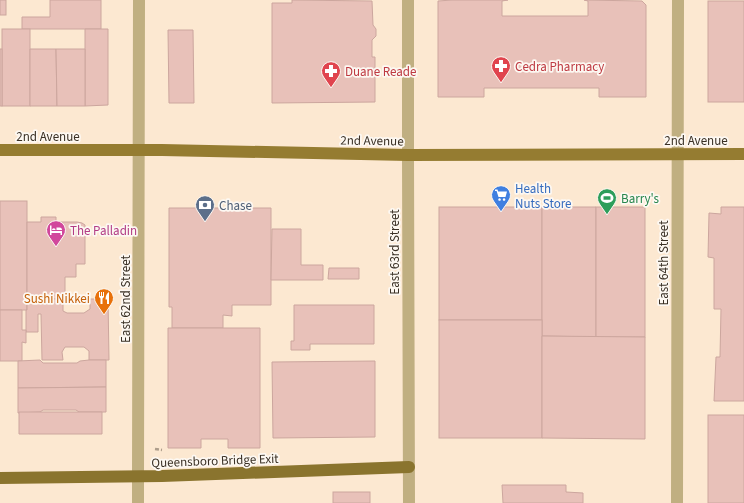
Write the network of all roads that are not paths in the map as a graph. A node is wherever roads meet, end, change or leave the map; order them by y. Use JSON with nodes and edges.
{"nodes":[{"id":1,"x":139,"y":0,"type":"edge"},
{"id":2,"x":408,"y":0,"type":"edge"},
{"id":3,"x":678,"y":0,"type":"edge"},
{"id":4,"x":0,"y":150,"type":"edge"},
{"id":5,"x":140,"y":150,"type":"junction"},
{"id":6,"x":677,"y":154,"type":"junction"},
{"id":7,"x":744,"y":154,"type":"edge"},
{"id":8,"x":408,"y":155,"type":"junction"},
{"id":9,"x":409,"y":467,"type":"junction"},
{"id":10,"x":138,"y":476,"type":"junction"},
{"id":11,"x":0,"y":478,"type":"edge"},
{"id":12,"x":138,"y":503,"type":"edge"},
{"id":13,"x":409,"y":503,"type":"edge"},
{"id":14,"x":677,"y":503,"type":"edge"}],
"edges":[{"from":1,"to":5,"type":"street","name":"East 62nd Street"},
{"from":2,"to":8,"type":"street","name":"East 63rd Street"},
{"from":3,"to":6,"type":"street","name":"East 64th Street"},
{"from":4,"to":5,"type":"main road","name":"2nd Avenue"},
{"from":5,"to":8,"type":"main road","name":"2nd Avenue"},
{"from":5,"to":10,"type":"street","name":"East 62nd Street"},
{"from":6,"to":7,"type":"main road","name":"2nd Avenue"},
{"from":6,"to":8,"type":"main road","name":"2nd Avenue"},
{"from":6,"to":14,"type":"street","name":"East 64th Street"},
{"from":8,"to":9,"type":"street","name":"East 63rd Street"},
{"from":9,"to":10,"type":"highway","name":"Queensboro Bridge Exit"},
{"from":9,"to":13,"type":"street","name":"East 63rd Street"},
{"from":10,"to":11,"type":"highway","name":"Queensboro Bridge Exit"},
{"from":10,"to":12,"type":"street","name":"East 62nd Street"}]}
